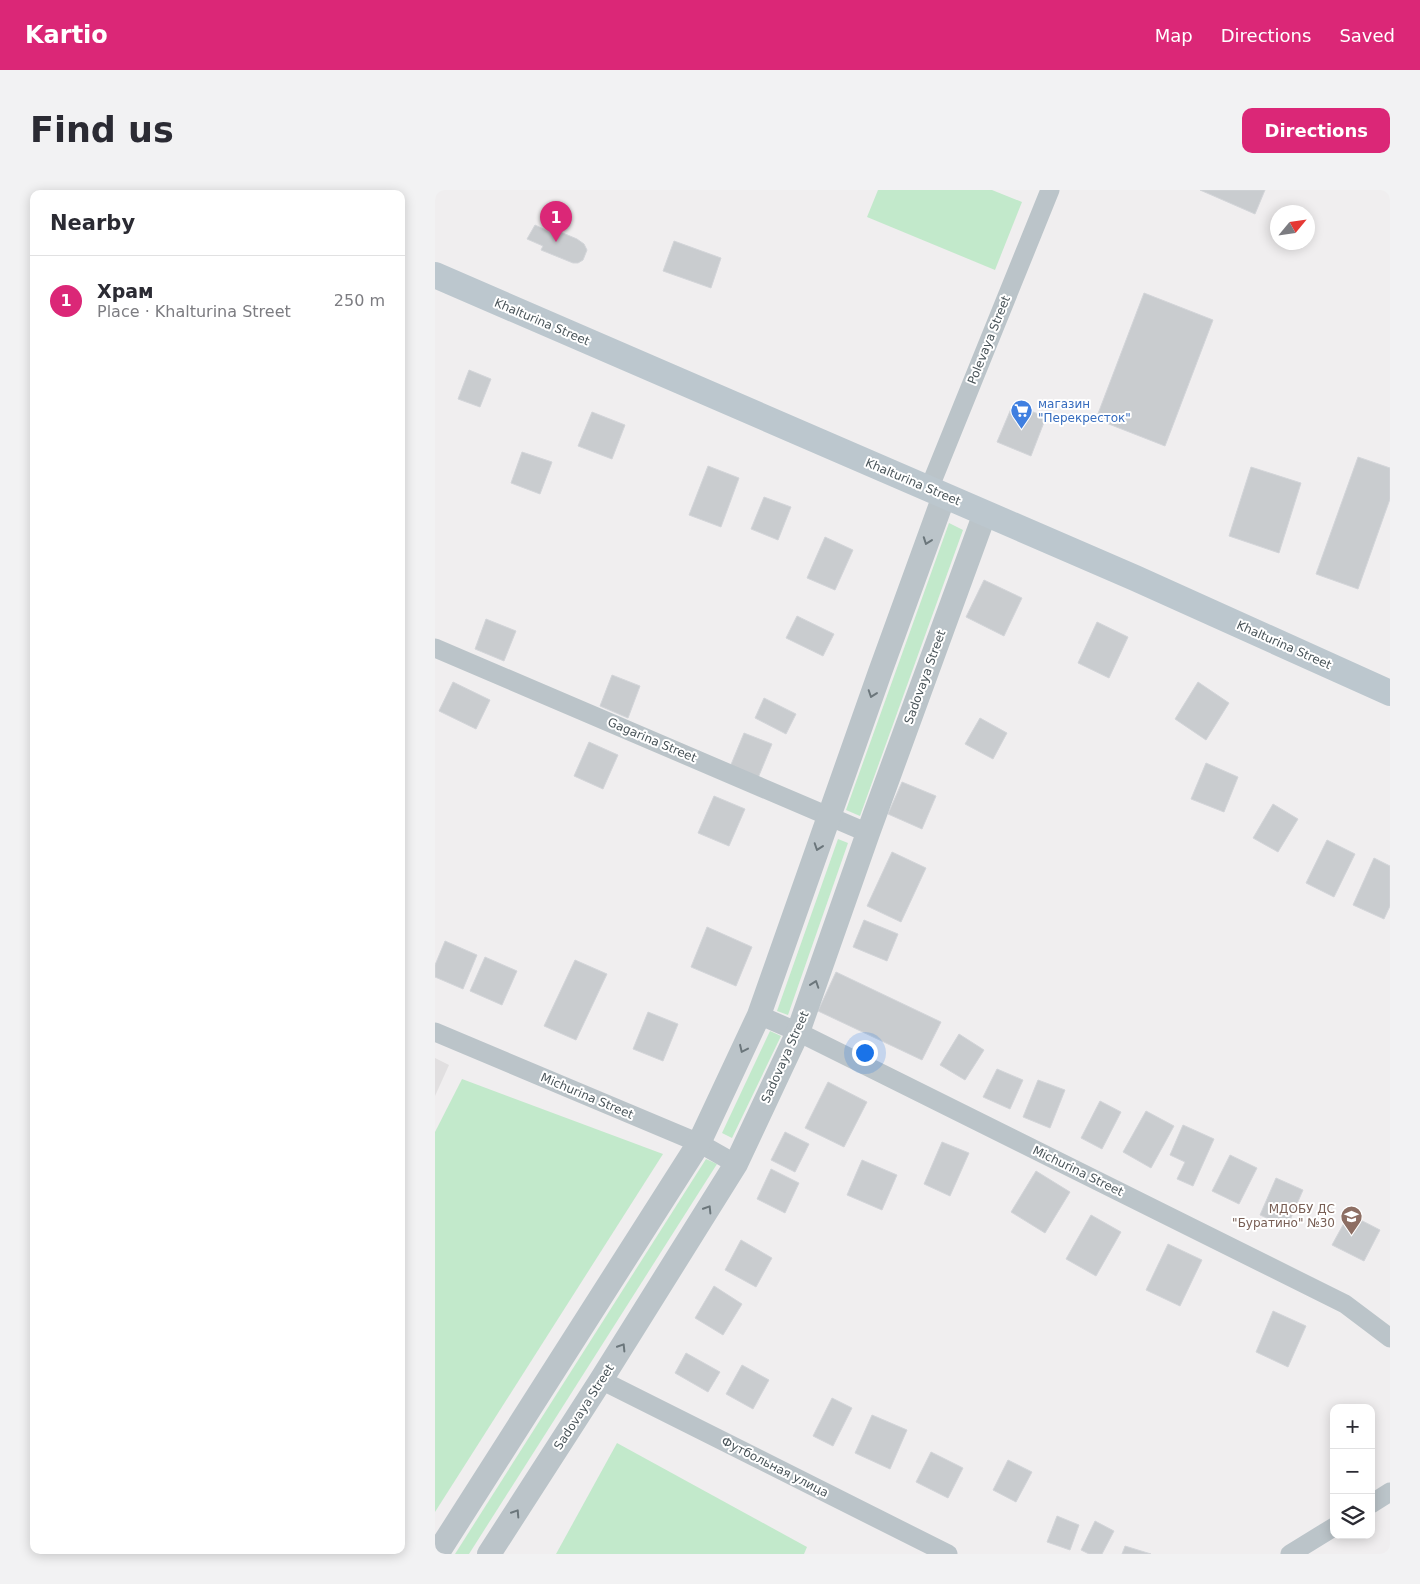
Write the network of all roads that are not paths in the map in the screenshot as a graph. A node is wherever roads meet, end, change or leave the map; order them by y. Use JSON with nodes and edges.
{"nodes":[{"id":1,"x":1050,"y":190,"type":"edge"},
{"id":2,"x":435,"y":276,"type":"edge"},
{"id":3,"x":937,"y":492,"type":"junction"},
{"id":4,"x":985,"y":513,"type":"junction"},
{"id":5,"x":435,"y":648,"type":"edge"},
{"id":6,"x":1390,"y":693,"type":"edge"},
{"id":7,"x":829,"y":816,"type":"junction"},
{"id":8,"x":868,"y":833,"type":"junction"},
{"id":9,"x":759,"y":1015,"type":"junction"},
{"id":10,"x":435,"y":1032,"type":"edge"},
{"id":11,"x":798,"y":1032,"type":"junction"},
{"id":12,"x":699,"y":1143,"type":"junction"},
{"id":13,"x":736,"y":1164,"type":"junction"},
{"id":14,"x":1390,"y":1338,"type":"edge"},
{"id":15,"x":601,"y":1380,"type":"junction"},
{"id":16,"x":1390,"y":1492,"type":"edge"},
{"id":17,"x":1375,"y":1501,"type":"edge"},
{"id":18,"x":1330,"y":1529,"type":"edge"},
{"id":19,"x":437,"y":1554,"type":"edge"},
{"id":20,"x":489,"y":1554,"type":"edge"},
{"id":21,"x":949,"y":1554,"type":"edge"},
{"id":22,"x":1290,"y":1554,"type":"edge"}],
"edges":[{"from":1,"to":3,"type":"street","name":"Polevaya Street"},
{"from":2,"to":3,"type":"main road","name":"Khalturina Street"},
{"from":3,"to":4,"type":"main road","name":"Khalturina Street"},
{"from":3,"to":7,"type":"street","one_way":true},
{"from":4,"to":6,"type":"main road","name":"Khalturina Street"},
{"from":4,"to":8,"type":"street","name":"Sadovaya Street"},
{"from":5,"to":7,"type":"street","name":"Gagarina Street"},
{"from":7,"to":8,"type":"street","name":"Gagarina Street"},
{"from":7,"to":9,"type":"street","one_way":true},
{"from":11,"to":8,"type":"street","name":"Sadovaya Street","one_way":true},
{"from":9,"to":11,"type":"street","name":"Michurina Street"},
{"from":9,"to":12,"type":"street","one_way":true},
{"from":10,"to":12,"type":"street","name":"Michurina Street"},
{"from":11,"to":13,"type":"street","name":"Sadovaya Street"},
{"from":11,"to":14,"type":"street","name":"Michurina Street"},
{"from":12,"to":13,"type":"street","name":"Michurina Street"},
{"from":12,"to":19,"type":"street"},
{"from":15,"to":13,"type":"street","name":"Sadovaya Street","one_way":true},
{"from":20,"to":15,"type":"street","name":"Sadovaya Street","one_way":true},
{"from":15,"to":21,"type":"street","name":"Футбольная улица"},
{"from":16,"to":17,"type":"street"},
{"from":18,"to":22,"type":"street"}]}
